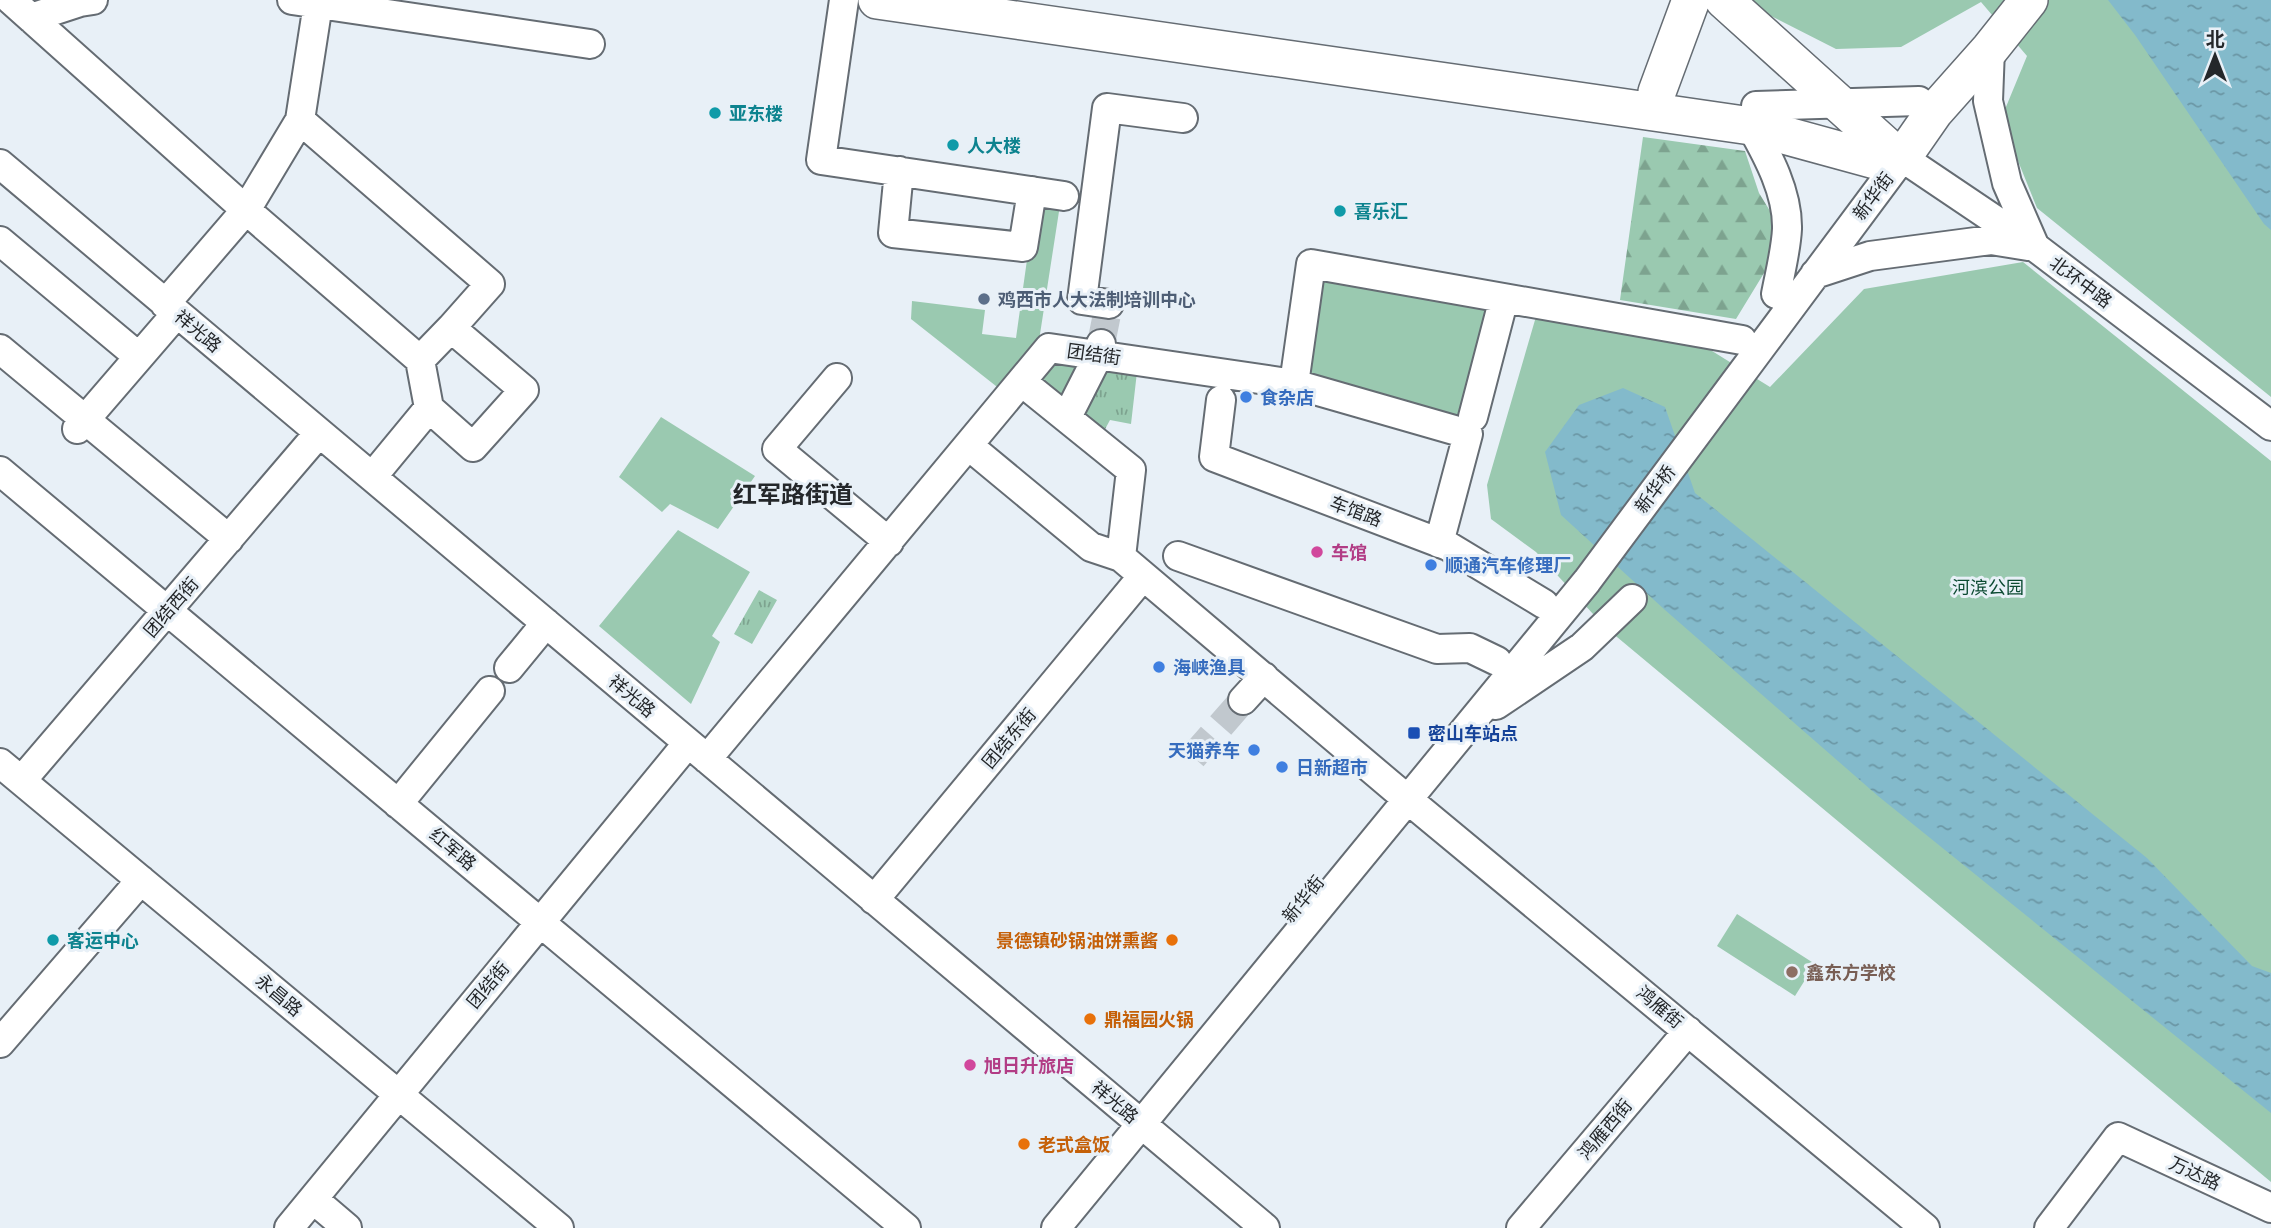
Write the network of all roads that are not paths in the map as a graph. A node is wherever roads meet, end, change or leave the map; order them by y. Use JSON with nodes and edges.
{"nodes":[{"id":1,"x":93,"y":0,"type":"edge"},
{"id":2,"x":844,"y":0,"type":"edge"},
{"id":3,"x":877,"y":0,"type":"edge"},
{"id":4,"x":1023,"y":0,"type":"edge"},
{"id":5,"x":1691,"y":0,"type":"edge"},
{"id":6,"x":1724,"y":0,"type":"edge"},
{"id":7,"x":305,"y":2,"type":"edge"},
{"id":8,"x":2013,"y":7,"type":"edge"},
{"id":9,"x":21,"y":9,"type":"edge"},
{"id":10,"x":590,"y":44,"type":"dead end"},
{"id":11,"x":1990,"y":49,"type":"junction"},
{"id":12,"x":1657,"y":92,"type":"junction"},
{"id":13,"x":1919,"y":101,"type":"junction"},
{"id":14,"x":1839,"y":103,"type":"junction"},
{"id":15,"x":1753,"y":116,"type":"junction"},
{"id":16,"x":1183,"y":118,"type":"dead end"},
{"id":17,"x":300,"y":120,"type":"junction"},
{"id":18,"x":1888,"y":155,"type":"junction"},
{"id":19,"x":0,"y":164,"type":"edge"},
{"id":20,"x":898,"y":181,"type":"junction"},
{"id":21,"x":1064,"y":196,"type":"dead end"},
{"id":22,"x":1030,"y":201,"type":"junction"},
{"id":23,"x":246,"y":210,"type":"junction"},
{"id":24,"x":0,"y":241,"type":"edge"},
{"id":25,"x":2035,"y":247,"type":"junction"},
{"id":26,"x":1815,"y":274,"type":"junction"},
{"id":27,"x":1776,"y":294,"type":"junction"},
{"id":28,"x":1504,"y":298,"type":"junction"},
{"id":29,"x":1109,"y":304,"type":"dead end"},
{"id":30,"x":171,"y":308,"type":"junction"},
{"id":31,"x":452,"y":328,"type":"junction"},
{"id":32,"x":1742,"y":340,"type":"junction"},
{"id":33,"x":0,"y":349,"type":"edge"},
{"id":34,"x":1100,"y":349,"type":"junction"},
{"id":35,"x":139,"y":357,"type":"junction"},
{"id":36,"x":420,"y":360,"type":"junction"},
{"id":37,"x":837,"y":378,"type":"dead end"},
{"id":38,"x":1022,"y":382,"type":"junction"},
{"id":39,"x":1294,"y":384,"type":"junction"},
{"id":40,"x":1715,"y":393,"type":"junction"},
{"id":41,"x":1221,"y":400,"type":"dead end"},
{"id":42,"x":429,"y":408,"type":"junction"},
{"id":43,"x":1067,"y":417,"type":"junction"},
{"id":44,"x":1473,"y":417,"type":"dead end"},
{"id":45,"x":81,"y":425,"type":"junction"},
{"id":46,"x":2271,"y":426,"type":"edge"},
{"id":47,"x":319,"y":433,"type":"junction"},
{"id":48,"x":970,"y":446,"type":"junction"},
{"id":49,"x":0,"y":471,"type":"edge"},
{"id":50,"x":372,"y":477,"type":"junction"},
{"id":51,"x":229,"y":539,"type":"junction"},
{"id":52,"x":889,"y":542,"type":"junction"},
{"id":53,"x":1439,"y":542,"type":"junction"},
{"id":54,"x":1178,"y":556,"type":"dead end"},
{"id":55,"x":1121,"y":557,"type":"junction"},
{"id":56,"x":1579,"y":575,"type":"junction"},
{"id":57,"x":1143,"y":576,"type":"junction"},
{"id":58,"x":1632,"y":599,"type":"dead end"},
{"id":59,"x":1544,"y":604,"type":"junction"},
{"id":60,"x":168,"y":611,"type":"junction"},
{"id":61,"x":546,"y":623,"type":"junction"},
{"id":62,"x":1497,"y":661,"type":"junction"},
{"id":63,"x":509,"y":668,"type":"dead end"},
{"id":64,"x":1264,"y":677,"type":"junction"},
{"id":65,"x":490,"y":691,"type":"dead end"},
{"id":66,"x":1243,"y":700,"type":"tunnel mouth"},
{"id":67,"x":1471,"y":722,"type":"junction"},
{"id":68,"x":697,"y":751,"type":"junction"},
{"id":69,"x":0,"y":763,"type":"edge"},
{"id":70,"x":22,"y":780,"type":"junction"},
{"id":71,"x":1401,"y":793,"type":"junction"},
{"id":72,"x":398,"y":804,"type":"junction"},
{"id":73,"x":141,"y":880,"type":"junction"},
{"id":74,"x":874,"y":900,"type":"junction"},
{"id":75,"x":539,"y":922,"type":"junction"},
{"id":76,"x":1688,"y":1031,"type":"junction"},
{"id":77,"x":0,"y":1043,"type":"edge"},
{"id":78,"x":398,"y":1094,"type":"junction"},
{"id":79,"x":1134,"y":1118,"type":"junction"},
{"id":80,"x":313,"y":1199,"type":"junction"},
{"id":81,"x":2271,"y":1208,"type":"edge"},
{"id":82,"x":289,"y":1228,"type":"edge"},
{"id":83,"x":347,"y":1228,"type":"edge"},
{"id":84,"x":559,"y":1228,"type":"edge"},
{"id":85,"x":905,"y":1228,"type":"edge"},
{"id":86,"x":1034,"y":1228,"type":"edge"},
{"id":87,"x":1056,"y":1228,"type":"edge"},
{"id":88,"x":1265,"y":1228,"type":"edge"},
{"id":89,"x":1521,"y":1228,"type":"edge"},
{"id":90,"x":1925,"y":1228,"type":"edge"},
{"id":91,"x":2049,"y":1228,"type":"edge"}],
"edges":[{"from":1,"to":9,"type":"street"},
{"from":2,"to":20,"type":"street"},
{"from":3,"to":15,"type":"main road"},
{"from":4,"to":12,"type":"main road"},
{"from":5,"to":12,"type":"main road"},
{"from":6,"to":14,"type":"main road"},
{"from":7,"to":10,"type":"street"},
{"from":7,"to":17,"type":"street"},
{"from":8,"to":11,"type":"main road","name":"新华街"},
{"from":8,"to":13,"type":"main road","name":"新华街"},
{"from":9,"to":23,"type":"street"},
{"from":11,"to":18,"type":"main road","name":"新华街"},
{"from":11,"to":25,"type":"street"},
{"from":12,"to":15,"type":"main road"},
{"from":13,"to":14,"type":"street"},
{"from":13,"to":18,"type":"main road","name":"新华街"},
{"from":14,"to":15,"type":"street"},
{"from":14,"to":18,"type":"main road"},
{"from":15,"to":18,"type":"main road"},
{"from":15,"to":27,"type":"street"},
{"from":16,"to":29,"type":"street"},
{"from":17,"to":23,"type":"street"},
{"from":17,"to":31,"type":"street"},
{"from":18,"to":25,"type":"street","name":"北环中路"},
{"from":18,"to":26,"type":"street","name":"新华街"},
{"from":18,"to":27,"type":"street","name":"新华街"},
{"from":19,"to":30,"type":"street","name":"祥光路"},
{"from":20,"to":22,"type":"street"},
{"from":20,"to":22,"type":"street"},
{"from":21,"to":22,"type":"street"},
{"from":23,"to":30,"type":"street"},
{"from":23,"to":36,"type":"street"},
{"from":24,"to":35,"type":"street"},
{"from":25,"to":26,"type":"street"},
{"from":25,"to":46,"type":"street","name":"北环中路"},
{"from":26,"to":40,"type":"street","name":"新华街"},
{"from":27,"to":32,"type":"street","name":"新华街"},
{"from":28,"to":32,"type":"street"},
{"from":28,"to":39,"type":"street"},
{"from":28,"to":44,"type":"street"},
{"from":30,"to":35,"type":"street"},
{"from":30,"to":47,"type":"street","name":"祥光路"},
{"from":31,"to":36,"type":"street"},
{"from":31,"to":42,"type":"street"},
{"from":32,"to":40,"type":"street","name":"新华街"},
{"from":33,"to":45,"type":"street"},
{"from":34,"to":38,"type":"street","name":"团结街"},
{"from":34,"to":39,"type":"street","name":"团结街"},
{"from":34,"to":43,"type":"street"},
{"from":35,"to":45,"type":"street"},
{"from":36,"to":42,"type":"street"},
{"from":37,"to":52,"type":"street"},
{"from":38,"to":43,"type":"street"},
{"from":38,"to":48,"type":"street","name":"团结街"},
{"from":39,"to":53,"type":"street","name":"团结街"},
{"from":40,"to":56,"type":"street","name":"新华桥"},
{"from":41,"to":53,"type":"street","name":"车馆路"},
{"from":42,"to":50,"type":"street"},
{"from":43,"to":55,"type":"street"},
{"from":45,"to":51,"type":"street"},
{"from":47,"to":50,"type":"street","name":"祥光路"},
{"from":47,"to":51,"type":"street","name":"团结西街"},
{"from":48,"to":52,"type":"street","name":"团结街"},
{"from":48,"to":55,"type":"street"},
{"from":49,"to":60,"type":"street","name":"红军路"},
{"from":50,"to":61,"type":"street","name":"祥光路"},
{"from":51,"to":60,"type":"street","name":"团结西街"},
{"from":52,"to":68,"type":"street","name":"团结街"},
{"from":53,"to":59,"type":"street","name":"车馆路"},
{"from":54,"to":62,"type":"street"},
{"from":55,"to":57,"type":"street","name":"鸿雁街"},
{"from":56,"to":59,"type":"street","name":"新华街"},
{"from":56,"to":67,"type":"street","name":"新华街"},
{"from":57,"to":64,"type":"street","name":"鸿雁街"},
{"from":57,"to":74,"type":"street","name":"团结东街"},
{"from":58,"to":67,"type":"street"},
{"from":59,"to":62,"type":"street","name":"新华街"},
{"from":60,"to":70,"type":"street","name":"团结西街"},
{"from":60,"to":72,"type":"street","name":"红军路"},
{"from":61,"to":63,"type":"street"},
{"from":61,"to":68,"type":"street","name":"祥光路"},
{"from":62,"to":71,"type":"street","name":"新华街"},
{"from":64,"to":66,"type":"street"},
{"from":64,"to":71,"type":"street","name":"鸿雁街"},
{"from":65,"to":72,"type":"street"},
{"from":67,"to":71,"type":"street","name":"新华街"},
{"from":68,"to":74,"type":"street","name":"祥光路"},
{"from":68,"to":75,"type":"street","name":"团结街"},
{"from":69,"to":70,"type":"street","name":"永昌路"},
{"from":70,"to":73,"type":"street","name":"永昌路"},
{"from":71,"to":76,"type":"street","name":"鸿雁街"},
{"from":71,"to":79,"type":"street","name":"新华街"},
{"from":72,"to":75,"type":"street","name":"红军路"},
{"from":73,"to":77,"type":"street"},
{"from":73,"to":78,"type":"street","name":"永昌路"},
{"from":74,"to":79,"type":"street","name":"祥光路"},
{"from":75,"to":78,"type":"street","name":"团结街"},
{"from":75,"to":85,"type":"street","name":"红军路"},
{"from":76,"to":89,"type":"street","name":"鸿雁西街"},
{"from":76,"to":90,"type":"street","name":"鸿雁街"},
{"from":78,"to":80,"type":"street","name":"团结街"},
{"from":78,"to":84,"type":"street","name":"永昌路"},
{"from":79,"to":86,"type":"street","name":"新华街"},
{"from":79,"to":87,"type":"street","name":"新华街"},
{"from":79,"to":88,"type":"street","name":"祥光路"},
{"from":80,"to":82,"type":"street","name":"团结街"},
{"from":80,"to":83,"type":"street"},
{"from":81,"to":91,"type":"street","name":"万达路"}]}
